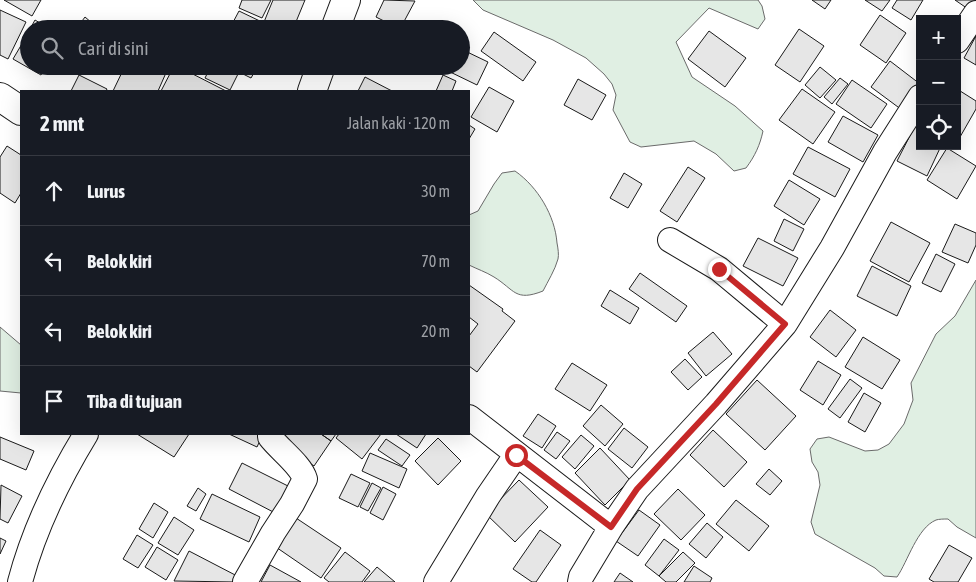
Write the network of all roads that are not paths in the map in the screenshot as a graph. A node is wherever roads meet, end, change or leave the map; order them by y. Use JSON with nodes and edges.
{"nodes":[{"id":1,"x":346,"y":0,"type":"edge"},
{"id":2,"x":976,"y":13,"type":"edge"},
{"id":3,"x":338,"y":20,"type":"edge"},
{"id":4,"x":961,"y":35,"type":"edge"},
{"id":5,"x":318,"y":75,"type":"edge"},
{"id":6,"x":312,"y":90,"type":"edge"},
{"id":7,"x":0,"y":97,"type":"edge"},
{"id":8,"x":916,"y":104,"type":"edge"},
{"id":9,"x":20,"y":110,"type":"edge"},
{"id":10,"x":670,"y":240,"type":"dead end"},
{"id":11,"x":785,"y":324,"type":"junction"},
{"id":12,"x":470,"y":418,"type":"edge"},
{"id":13,"x":85,"y":435,"type":"edge"},
{"id":14,"x":270,"y":435,"type":"edge"},
{"id":15,"x":516,"y":455,"type":"junction"},
{"id":16,"x":611,"y":527,"type":"junction"},
{"id":17,"x":20,"y":582,"type":"edge"},
{"id":18,"x":245,"y":582,"type":"edge"},
{"id":19,"x":436,"y":582,"type":"edge"},
{"id":20,"x":580,"y":582,"type":"edge"}],
"edges":[{"from":1,"to":3,"type":"main road"},
{"from":2,"to":4,"type":"street"},
{"from":5,"to":6,"type":"main road"},
{"from":7,"to":9,"type":"main road"},
{"from":8,"to":11,"type":"street"},
{"from":10,"to":11,"type":"street"},
{"from":11,"to":16,"type":"street"},
{"from":12,"to":15,"type":"street"},
{"from":13,"to":17,"type":"street"},
{"from":14,"to":18,"type":"street"},
{"from":15,"to":16,"type":"street"},
{"from":15,"to":19,"type":"street"},
{"from":16,"to":20,"type":"street"}]}
